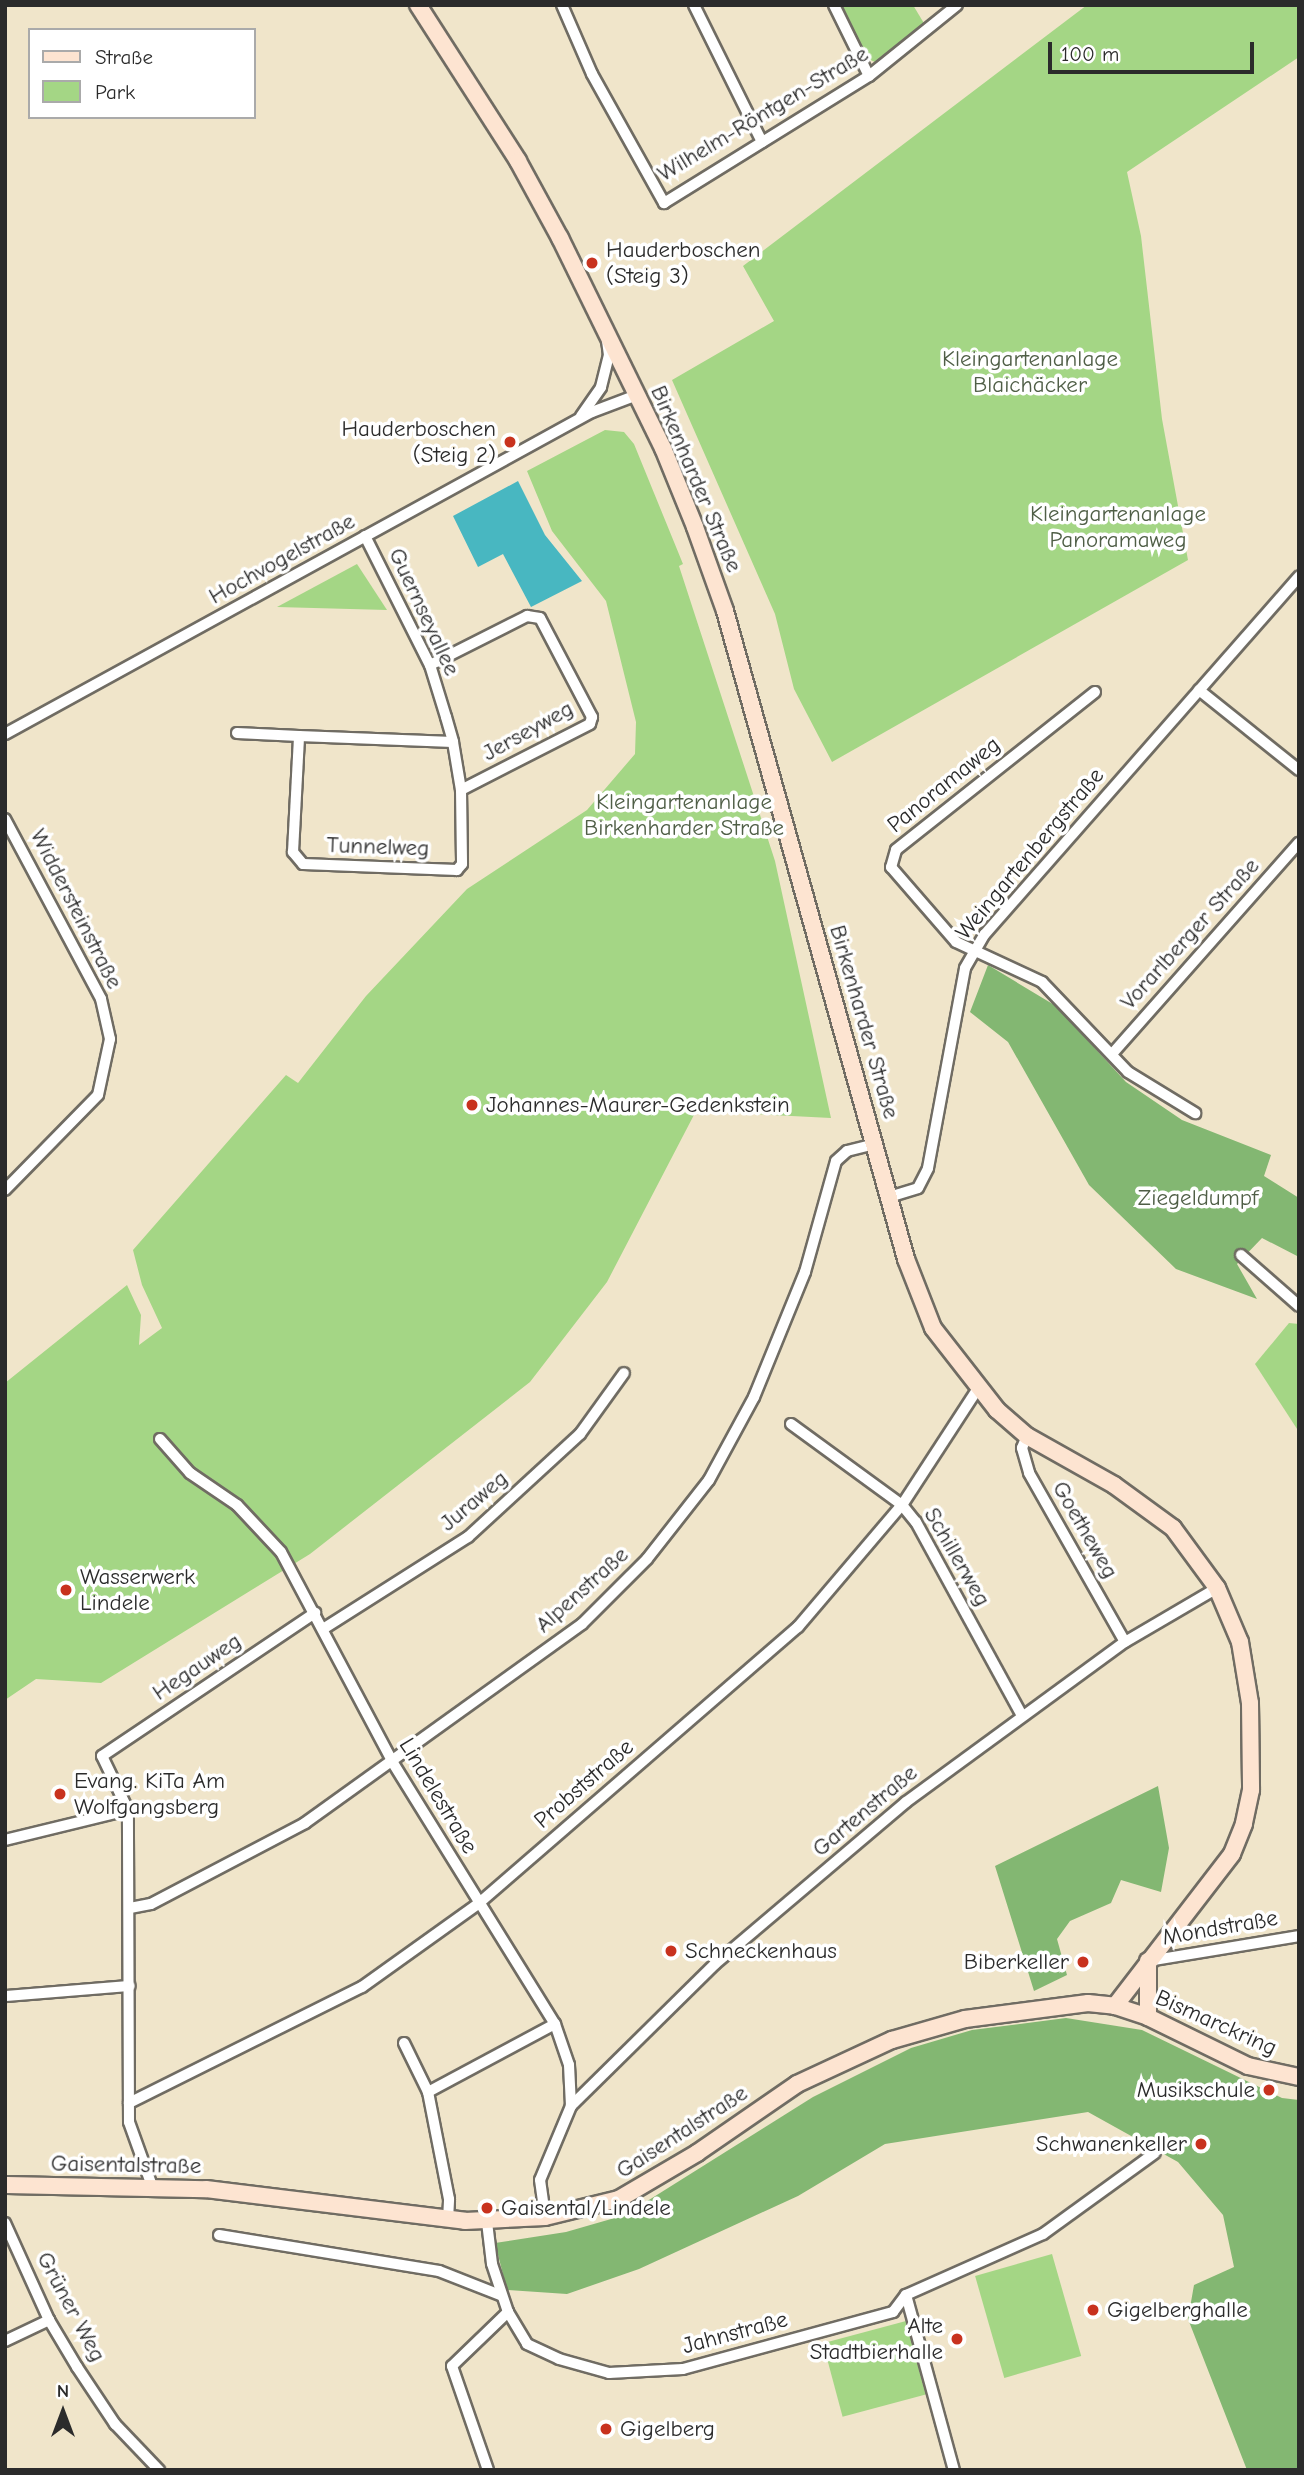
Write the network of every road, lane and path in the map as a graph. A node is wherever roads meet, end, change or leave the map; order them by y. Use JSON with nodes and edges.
{"nodes":[{"id":1,"x":418,"y":5,"type":"edge"},
{"id":2,"x":562,"y":5,"type":"edge"},
{"id":3,"x":694,"y":5,"type":"edge"},
{"id":4,"x":834,"y":5,"type":"edge"},
{"id":5,"x":957,"y":5,"type":"edge"},
{"id":6,"x":869,"y":76,"type":"junction"},
{"id":7,"x":762,"y":142,"type":"junction"},
{"id":8,"x":606,"y":332,"type":"junction"},
{"id":9,"x":637,"y":395,"type":"junction"},
{"id":10,"x":579,"y":419,"type":"junction"},
{"id":11,"x":365,"y":536,"type":"junction"},
{"id":12,"x":1299,"y":576,"type":"edge"},
{"id":13,"x":430,"y":666,"type":"junction"},
{"id":14,"x":1199,"y":690,"type":"junction"},
{"id":15,"x":1095,"y":692,"type":"dead end"},
{"id":16,"x":237,"y":733,"type":"dead end"},
{"id":17,"x":5,"y":734,"type":"edge"},
{"id":18,"x":299,"y":736,"type":"junction"},
{"id":19,"x":453,"y":742,"type":"junction"},
{"id":20,"x":1299,"y":770,"type":"edge"},
{"id":21,"x":461,"y":790,"type":"junction"},
{"id":22,"x":5,"y":819,"type":"edge"},
{"id":23,"x":1299,"y":843,"type":"edge"},
{"id":24,"x":457,"y":870,"type":"joint"},
{"id":25,"x":975,"y":951,"type":"junction"},
{"id":26,"x":1112,"y":1054,"type":"junction"},
{"id":27,"x":1195,"y":1113,"type":"dead end"},
{"id":28,"x":876,"y":1144,"type":"junction"},
{"id":29,"x":5,"y":1190,"type":"edge"},
{"id":30,"x":889,"y":1197,"type":"junction"},
{"id":31,"x":1241,"y":1255,"type":"dead end"},
{"id":32,"x":1299,"y":1306,"type":"edge"},
{"id":33,"x":624,"y":1373,"type":"dead end"},
{"id":34,"x":977,"y":1390,"type":"junction"},
{"id":35,"x":791,"y":1424,"type":"dead end"},
{"id":36,"x":1027,"y":1436,"type":"junction"},
{"id":37,"x":160,"y":1439,"type":"dead end"},
{"id":38,"x":902,"y":1505,"type":"junction"},
{"id":39,"x":1217,"y":1588,"type":"junction"},
{"id":40,"x":314,"y":1613,"type":"junction"},
{"id":41,"x":323,"y":1629,"type":"junction"},
{"id":42,"x":1125,"y":1642,"type":"junction"},
{"id":43,"x":1021,"y":1714,"type":"junction"},
{"id":44,"x":393,"y":1763,"type":"junction"},
{"id":45,"x":128,"y":1810,"type":"junction"},
{"id":46,"x":5,"y":1840,"type":"edge"},
{"id":47,"x":478,"y":1904,"type":"junction"},
{"id":48,"x":130,"y":1908,"type":"junction"},
{"id":49,"x":1299,"y":1936,"type":"edge"},
{"id":50,"x":1148,"y":1961,"type":"junction"},
{"id":51,"x":130,"y":1986,"type":"junction"},
{"id":52,"x":5,"y":1996,"type":"edge"},
{"id":53,"x":1115,"y":2006,"type":"junction"},
{"id":54,"x":1148,"y":2017,"type":"junction"},
{"id":55,"x":555,"y":2024,"type":"junction"},
{"id":56,"x":404,"y":2043,"type":"dead end"},
{"id":57,"x":1299,"y":2077,"type":"edge"},
{"id":58,"x":428,"y":2092,"type":"junction"},
{"id":59,"x":129,"y":2103,"type":"junction"},
{"id":60,"x":571,"y":2106,"type":"junction"},
{"id":61,"x":1155,"y":2153,"type":"dead end"},
{"id":62,"x":152,"y":2186,"type":"junction"},
{"id":63,"x":6,"y":2187,"type":"edge"},
{"id":64,"x":545,"y":2217,"type":"junction"},
{"id":65,"x":448,"y":2220,"type":"junction"},
{"id":66,"x":487,"y":2222,"type":"junction"},
{"id":67,"x":5,"y":2223,"type":"edge"},
{"id":68,"x":219,"y":2235,"type":"dead end"},
{"id":69,"x":500,"y":2295,"type":"junction"},
{"id":70,"x":906,"y":2295,"type":"junction"},
{"id":71,"x":508,"y":2312,"type":"junction"},
{"id":72,"x":49,"y":2320,"type":"junction"},
{"id":73,"x":5,"y":2341,"type":"edge"},
{"id":74,"x":159,"y":2470,"type":"edge"},
{"id":75,"x":488,"y":2470,"type":"edge"},
{"id":76,"x":954,"y":2470,"type":"edge"}],
"edges":[{"from":1,"to":8,"type":"main road","name":"Birkenharder Straße"},
{"from":2,"to":7,"type":"street","name":"Wilhelm-Röntgen-Straße"},
{"from":3,"to":7,"type":"street"},
{"from":4,"to":6,"type":"street"},
{"from":5,"to":6,"type":"street","name":"Wilhelm-Röntgen-Straße"},
{"from":6,"to":7,"type":"street","name":"Wilhelm-Röntgen-Straße"},
{"from":8,"to":9,"type":"main road","name":"Birkenharder Straße"},
{"from":8,"to":10,"type":"street","name":"Hochvogelstraße"},
{"from":9,"to":10,"type":"street","name":"Hochvogelstraße"},
{"from":9,"to":28,"type":"main road","name":"Birkenharder Straße"},
{"from":10,"to":11,"type":"street","name":"Hochvogelstraße"},
{"from":11,"to":13,"type":"street","name":"Guernseyallee"},
{"from":11,"to":17,"type":"street","name":"Hochvogelstraße"},
{"from":12,"to":14,"type":"street","name":"Weingartenbergstraße"},
{"from":13,"to":19,"type":"street","name":"Guernseyallee"},
{"from":13,"to":21,"type":"street","name":"Jerseyweg"},
{"from":14,"to":20,"type":"street"},
{"from":14,"to":25,"type":"street","name":"Weingartenbergstraße"},
{"from":15,"to":25,"type":"street","name":"Panoramaweg"},
{"from":16,"to":18,"type":"street"},
{"from":18,"to":19,"type":"street"},
{"from":18,"to":24,"type":"street","name":"Tunnelweg"},
{"from":19,"to":21,"type":"street","name":"Guernseyallee"},
{"from":21,"to":24,"type":"street","name":"Guernseyallee"},
{"from":22,"to":29,"type":"street","name":"Widdersteinstraße"},
{"from":23,"to":26,"type":"street","name":"Vorarlberger Straße"},
{"from":25,"to":26,"type":"street"},
{"from":25,"to":30,"type":"street","name":"Weingartenbergstraße"},
{"from":26,"to":27,"type":"street"},
{"from":28,"to":30,"type":"main road","name":"Birkenharder Straße"},
{"from":28,"to":44,"type":"street","name":"Alpenstraße"},
{"from":30,"to":34,"type":"main road","name":"Birkenharder Straße"},
{"from":31,"to":32,"type":"street"},
{"from":33,"to":41,"type":"street","name":"Juraweg"},
{"from":34,"to":36,"type":"main road","name":"Birkenharder Straße"},
{"from":34,"to":38,"type":"street","name":"Probststraße"},
{"from":35,"to":38,"type":"street","name":"Schillerweg"},
{"from":36,"to":39,"type":"main road","name":"Birkenharder Straße"},
{"from":36,"to":42,"type":"street","name":"Goetheweg"},
{"from":37,"to":40,"type":"street","name":"Lindelestraße"},
{"from":38,"to":43,"type":"street","name":"Schillerweg"},
{"from":38,"to":47,"type":"street","name":"Probststraße"},
{"from":39,"to":42,"type":"street","name":"Gartenstraße"},
{"from":39,"to":50,"type":"main road","name":"Birkenharder Straße"},
{"from":40,"to":41,"type":"street","name":"Lindelestraße"},
{"from":40,"to":45,"type":"street","name":"Hegauweg"},
{"from":41,"to":44,"type":"street","name":"Lindelestraße"},
{"from":42,"to":43,"type":"street","name":"Gartenstraße"},
{"from":43,"to":60,"type":"street","name":"Gartenstraße"},
{"from":44,"to":47,"type":"street","name":"Lindelestraße"},
{"from":44,"to":48,"type":"street","name":"Alpenstraße"},
{"from":45,"to":46,"type":"street"},
{"from":45,"to":48,"type":"street"},
{"from":47,"to":55,"type":"street","name":"Lindelestraße"},
{"from":47,"to":59,"type":"street","name":"Probststraße"},
{"from":48,"to":51,"type":"street"},
{"from":49,"to":50,"type":"street","name":"Mondstraße"},
{"from":50,"to":53,"type":"main road","name":"Birkenharder Straße"},
{"from":50,"to":54,"type":"main road"},
{"from":51,"to":52,"type":"street"},
{"from":51,"to":59,"type":"street"},
{"from":53,"to":54,"type":"main road","name":"Bismarckring"},
{"from":53,"to":64,"type":"main road","name":"Gaisentalstraße"},
{"from":54,"to":57,"type":"main road","name":"Bismarckring"},
{"from":55,"to":58,"type":"street"},
{"from":55,"to":60,"type":"street","name":"Lindelestraße"},
{"from":56,"to":58,"type":"street"},
{"from":58,"to":65,"type":"street"},
{"from":59,"to":62,"type":"street"},
{"from":60,"to":64,"type":"street","name":"Lindelestraße"},
{"from":61,"to":70,"type":"street","name":"Jahnstraße"},
{"from":62,"to":63,"type":"main road","name":"Gaisentalstraße"},
{"from":62,"to":65,"type":"main road","name":"Gaisentalstraße"},
{"from":64,"to":66,"type":"main road","name":"Gaisentalstraße"},
{"from":65,"to":66,"type":"main road","name":"Gaisentalstraße"},
{"from":66,"to":69,"type":"street","name":"Jahnstraße"},
{"from":67,"to":72,"type":"street","name":"Grüner Weg"},
{"from":68,"to":69,"type":"street"},
{"from":69,"to":71,"type":"street","name":"Jahnstraße"},
{"from":70,"to":71,"type":"street","name":"Jahnstraße"},
{"from":70,"to":76,"type":"street"},
{"from":71,"to":75,"type":"street"},
{"from":72,"to":73,"type":"street"},
{"from":72,"to":74,"type":"street","name":"Grüner Weg"}]}
